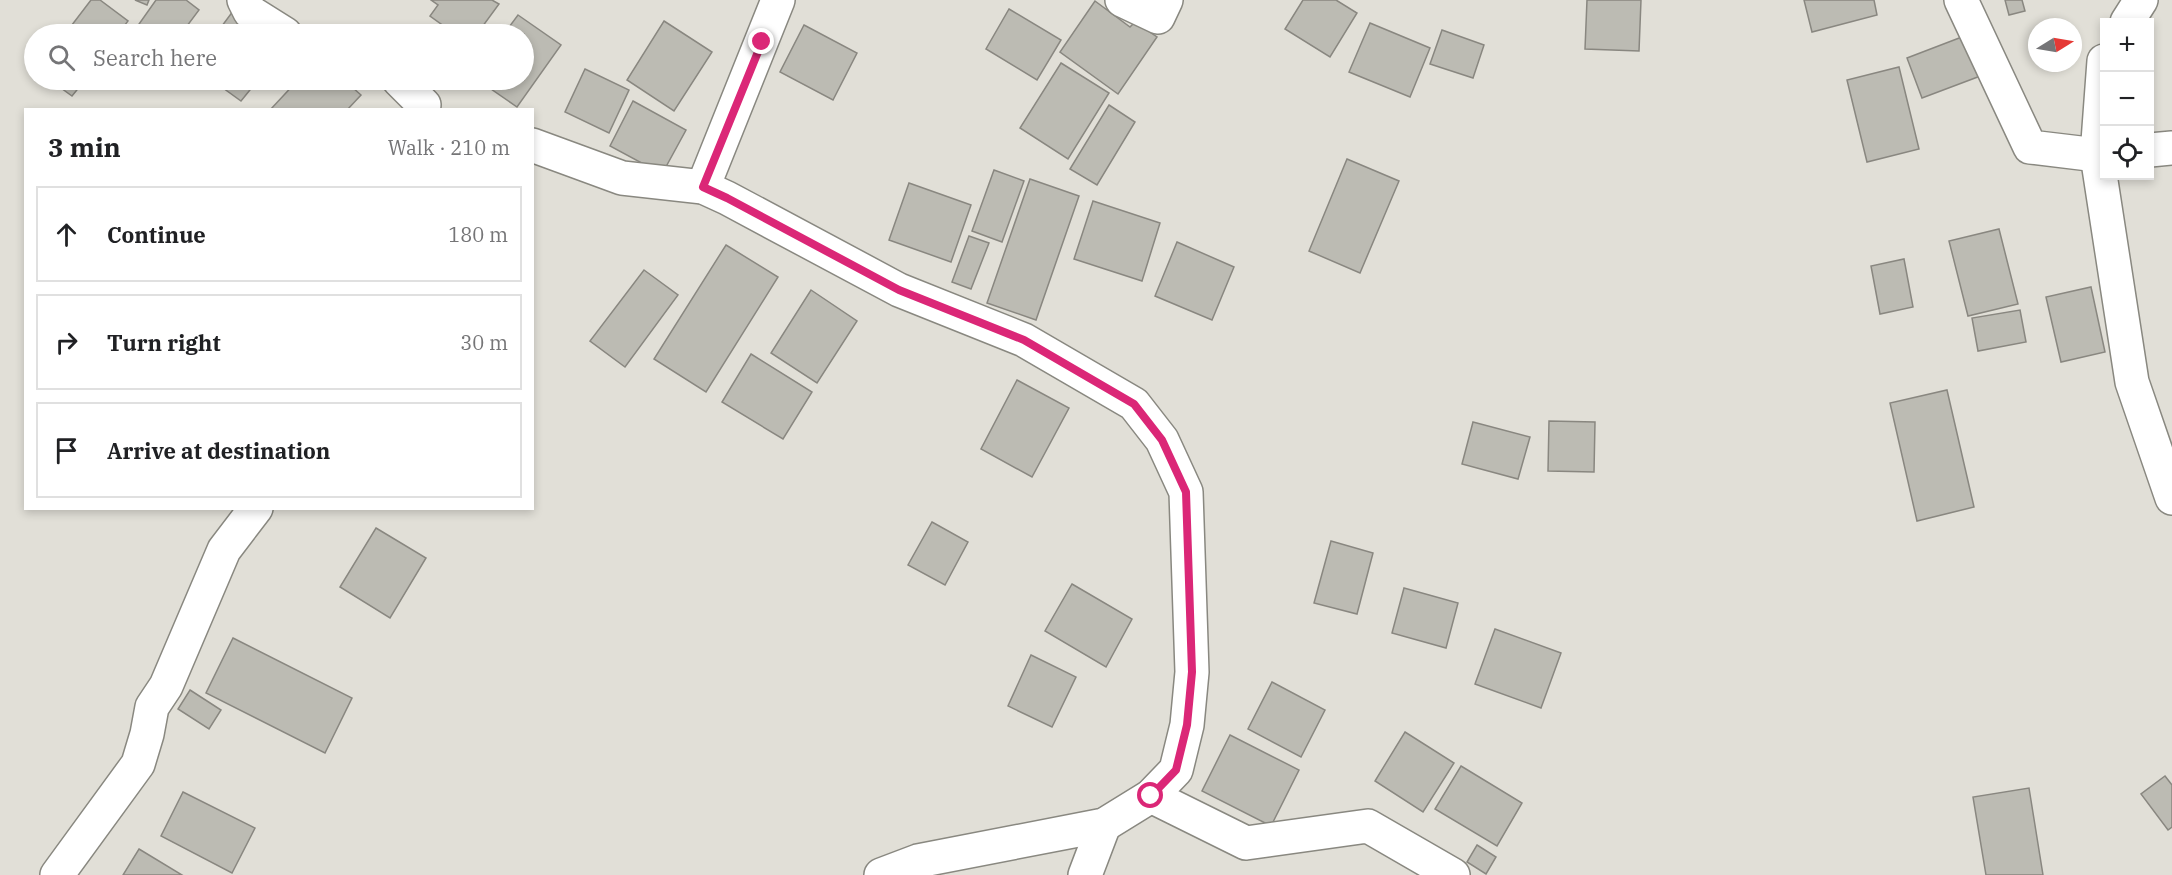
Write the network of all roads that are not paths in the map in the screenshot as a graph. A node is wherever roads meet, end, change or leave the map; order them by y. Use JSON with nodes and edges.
{"nodes":[{"id":1,"x":244,"y":0,"type":"edge"},
{"id":2,"x":778,"y":0,"type":"edge"},
{"id":3,"x":1122,"y":0,"type":"edge"},
{"id":4,"x":1166,"y":0,"type":"edge"},
{"id":5,"x":1961,"y":0,"type":"edge"},
{"id":6,"x":2141,"y":0,"type":"edge"},
{"id":7,"x":2130,"y":18,"type":"edge"},
{"id":8,"x":269,"y":24,"type":"edge"},
{"id":9,"x":2104,"y":72,"type":"edge"},
{"id":10,"x":409,"y":90,"type":"edge"},
{"id":11,"x":427,"y":108,"type":"edge"},
{"id":12,"x":2102,"y":126,"type":"edge"},
{"id":13,"x":534,"y":146,"type":"edge"},
{"id":14,"x":2172,"y":148,"type":"edge"},
{"id":15,"x":2154,"y":150,"type":"edge"},
{"id":16,"x":2100,"y":155,"type":"edge"},
{"id":17,"x":2104,"y":180,"type":"edge"},
{"id":18,"x":703,"y":187,"type":"junction"},
{"id":19,"x":2172,"y":498,"type":"edge"},
{"id":20,"x":254,"y":510,"type":"edge"},
{"id":21,"x":1151,"y":796,"type":"junction"},
{"id":22,"x":1104,"y":825,"type":"junction"},
{"id":23,"x":57,"y":875,"type":"edge"},
{"id":24,"x":881,"y":875,"type":"edge"},
{"id":25,"x":1084,"y":875,"type":"edge"},
{"id":26,"x":1453,"y":875,"type":"edge"}],
"edges":[{"from":1,"to":8,"type":"street"},
{"from":2,"to":18,"type":"street"},
{"from":3,"to":4,"type":"street"},
{"from":5,"to":16,"type":"street"},
{"from":6,"to":7,"type":"street"},
{"from":9,"to":12,"type":"street"},
{"from":10,"to":11,"type":"street"},
{"from":13,"to":18,"type":"street"},
{"from":14,"to":15,"type":"street"},
{"from":17,"to":19,"type":"street"},
{"from":18,"to":21,"type":"street"},
{"from":20,"to":23,"type":"street"},
{"from":21,"to":22,"type":"street"},
{"from":21,"to":26,"type":"street"},
{"from":22,"to":24,"type":"street"},
{"from":22,"to":25,"type":"street"}]}
